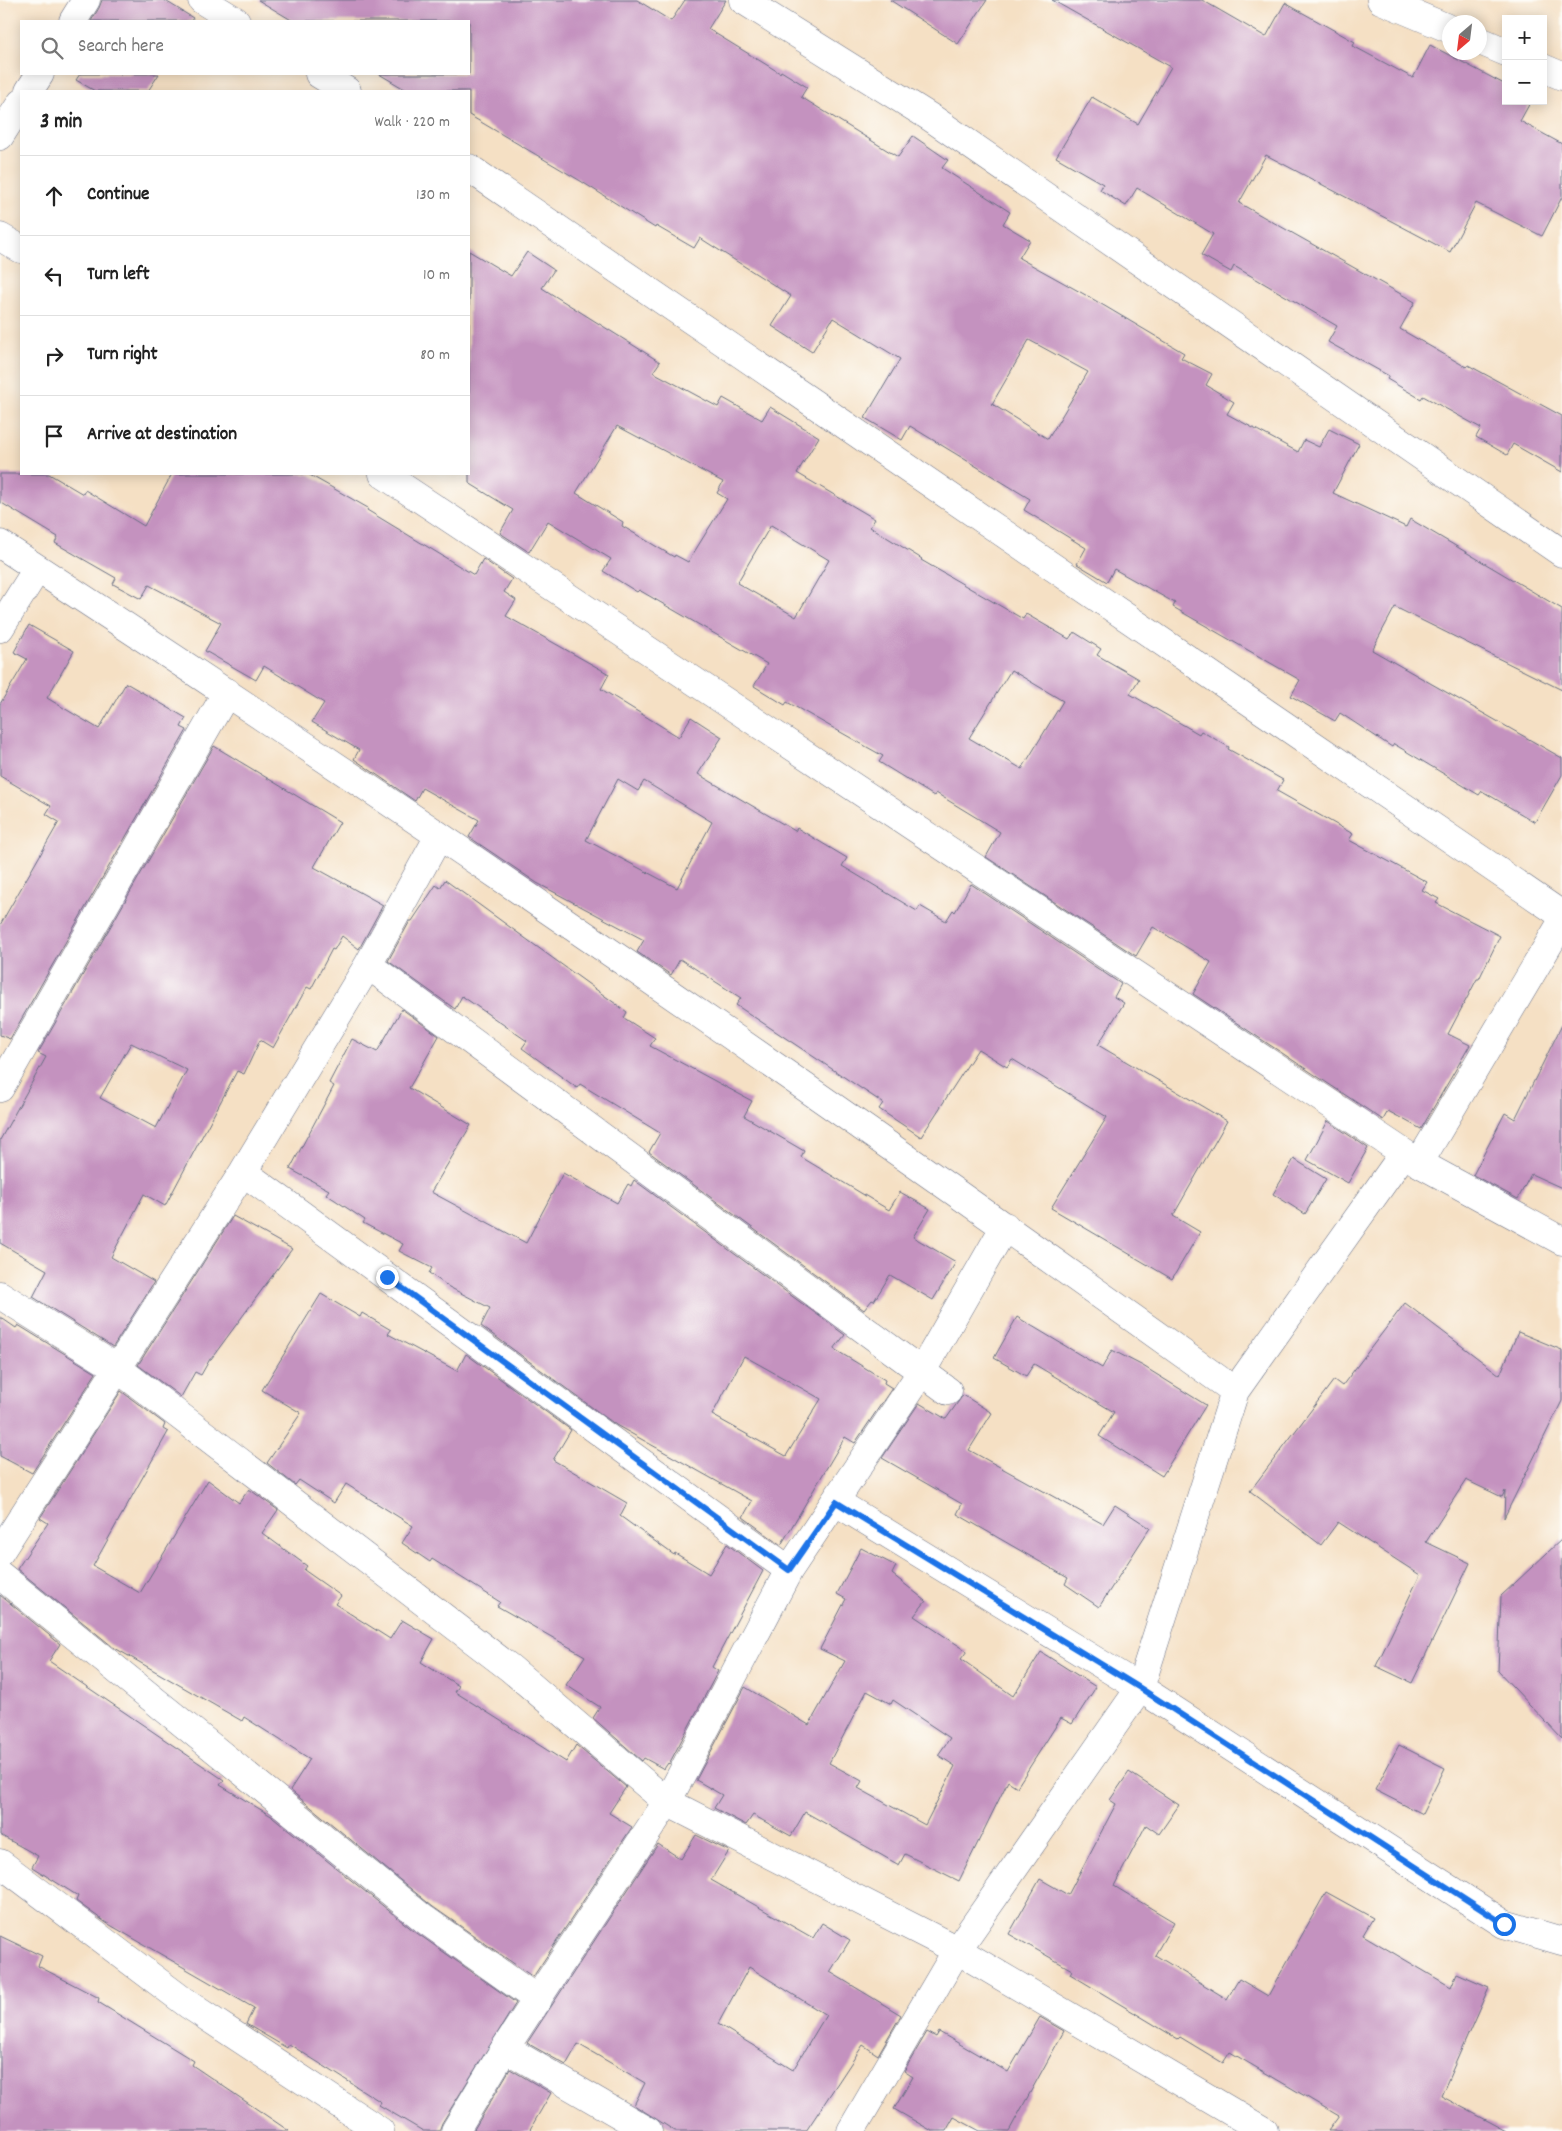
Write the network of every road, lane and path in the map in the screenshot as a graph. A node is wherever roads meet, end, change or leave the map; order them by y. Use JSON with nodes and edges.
{"nodes":[{"id":1,"x":86,"y":0,"type":"edge"},
{"id":2,"x":202,"y":0,"type":"edge"},
{"id":3,"x":743,"y":0,"type":"edge"},
{"id":4,"x":1381,"y":0,"type":"edge"},
{"id":5,"x":74,"y":20,"type":"edge"},
{"id":6,"x":234,"y":20,"type":"edge"},
{"id":7,"x":1442,"y":26,"type":"edge"},
{"id":8,"x":1487,"y":44,"type":"edge"},
{"id":9,"x":1502,"y":50,"type":"edge"},
{"id":10,"x":1547,"y":70,"type":"edge"},
{"id":11,"x":39,"y":75,"type":"edge"},
{"id":12,"x":321,"y":75,"type":"edge"},
{"id":13,"x":1562,"y":76,"type":"edge"},
{"id":14,"x":29,"y":90,"type":"edge"},
{"id":15,"x":345,"y":90,"type":"edge"},
{"id":16,"x":20,"y":105,"type":"edge"},
{"id":17,"x":0,"y":136,"type":"edge"},
{"id":18,"x":470,"y":169,"type":"edge"},
{"id":19,"x":0,"y":237,"type":"edge"},
{"id":20,"x":20,"y":249,"type":"edge"},
{"id":21,"x":385,"y":475,"type":"edge"},
{"id":22,"x":0,"y":544,"type":"edge"},
{"id":23,"x":1562,"y":554,"type":"edge"},
{"id":24,"x":38,"y":569,"type":"junction"},
{"id":25,"x":0,"y":628,"type":"edge"},
{"id":26,"x":227,"y":692,"type":"junction"},
{"id":27,"x":439,"y":836,"type":"junction"},
{"id":28,"x":1562,"y":915,"type":"edge"},
{"id":29,"x":1562,"y":922,"type":"edge"},
{"id":30,"x":368,"y":965,"type":"junction"},
{"id":31,"x":0,"y":1088,"type":"edge"},
{"id":32,"x":1411,"y":1158,"type":"junction"},
{"id":33,"x":243,"y":1172,"type":"junction"},
{"id":34,"x":1005,"y":1226,"type":"junction"},
{"id":35,"x":1562,"y":1241,"type":"edge"},
{"id":36,"x":0,"y":1295,"type":"edge"},
{"id":37,"x":117,"y":1368,"type":"junction"},
{"id":38,"x":922,"y":1371,"type":"junction"},
{"id":39,"x":948,"y":1391,"type":"dead end"},
{"id":40,"x":1235,"y":1391,"type":"junction"},
{"id":41,"x":836,"y":1502,"type":"junction"},
{"id":42,"x":0,"y":1552,"type":"edge"},
{"id":43,"x":789,"y":1570,"type":"junction"},
{"id":44,"x":0,"y":1575,"type":"edge"},
{"id":45,"x":1140,"y":1688,"type":"junction"},
{"id":46,"x":667,"y":1802,"type":"junction"},
{"id":47,"x":0,"y":1863,"type":"edge"},
{"id":48,"x":1562,"y":1941,"type":"edge"},
{"id":49,"x":957,"y":1950,"type":"junction"},
{"id":50,"x":538,"y":2000,"type":"junction"},
{"id":51,"x":505,"y":2048,"type":"junction"},
{"id":52,"x":380,"y":2131,"type":"edge"},
{"id":53,"x":455,"y":2131,"type":"edge"},
{"id":54,"x":648,"y":2131,"type":"edge"},
{"id":55,"x":851,"y":2131,"type":"edge"},
{"id":56,"x":1264,"y":2131,"type":"edge"}],
"edges":[{"from":1,"to":5,"type":"street"},
{"from":2,"to":6,"type":"street"},
{"from":3,"to":23,"type":"street"},
{"from":4,"to":7,"type":"street"},
{"from":8,"to":9,"type":"street"},
{"from":10,"to":13,"type":"street"},
{"from":11,"to":14,"type":"street"},
{"from":12,"to":15,"type":"street"},
{"from":16,"to":17,"type":"street"},
{"from":18,"to":28,"type":"street"},
{"from":19,"to":20,"type":"street"},
{"from":21,"to":32,"type":"street"},
{"from":22,"to":24,"type":"street"},
{"from":24,"to":25,"type":"street"},
{"from":24,"to":26,"type":"street"},
{"from":26,"to":27,"type":"street"},
{"from":26,"to":31,"type":"street"},
{"from":27,"to":30,"type":"street"},
{"from":27,"to":34,"type":"street"},
{"from":29,"to":32,"type":"street"},
{"from":30,"to":33,"type":"street"},
{"from":30,"to":38,"type":"street"},
{"from":32,"to":35,"type":"street"},
{"from":32,"to":40,"type":"street"},
{"from":33,"to":37,"type":"street"},
{"from":33,"to":43,"type":"street"},
{"from":34,"to":38,"type":"street"},
{"from":34,"to":40,"type":"street"},
{"from":36,"to":37,"type":"street"},
{"from":37,"to":42,"type":"street"},
{"from":37,"to":46,"type":"street"},
{"from":38,"to":39,"type":"street"},
{"from":38,"to":41,"type":"street"},
{"from":40,"to":45,"type":"street"},
{"from":41,"to":43,"type":"street"},
{"from":41,"to":45,"type":"street"},
{"from":43,"to":46,"type":"street"},
{"from":44,"to":50,"type":"street"},
{"from":45,"to":48,"type":"street"},
{"from":45,"to":49,"type":"street"},
{"from":46,"to":49,"type":"street"},
{"from":46,"to":50,"type":"street"},
{"from":47,"to":52,"type":"street"},
{"from":49,"to":55,"type":"street"},
{"from":49,"to":56,"type":"street"},
{"from":50,"to":51,"type":"street"},
{"from":51,"to":53,"type":"street"},
{"from":51,"to":54,"type":"street"}]}
